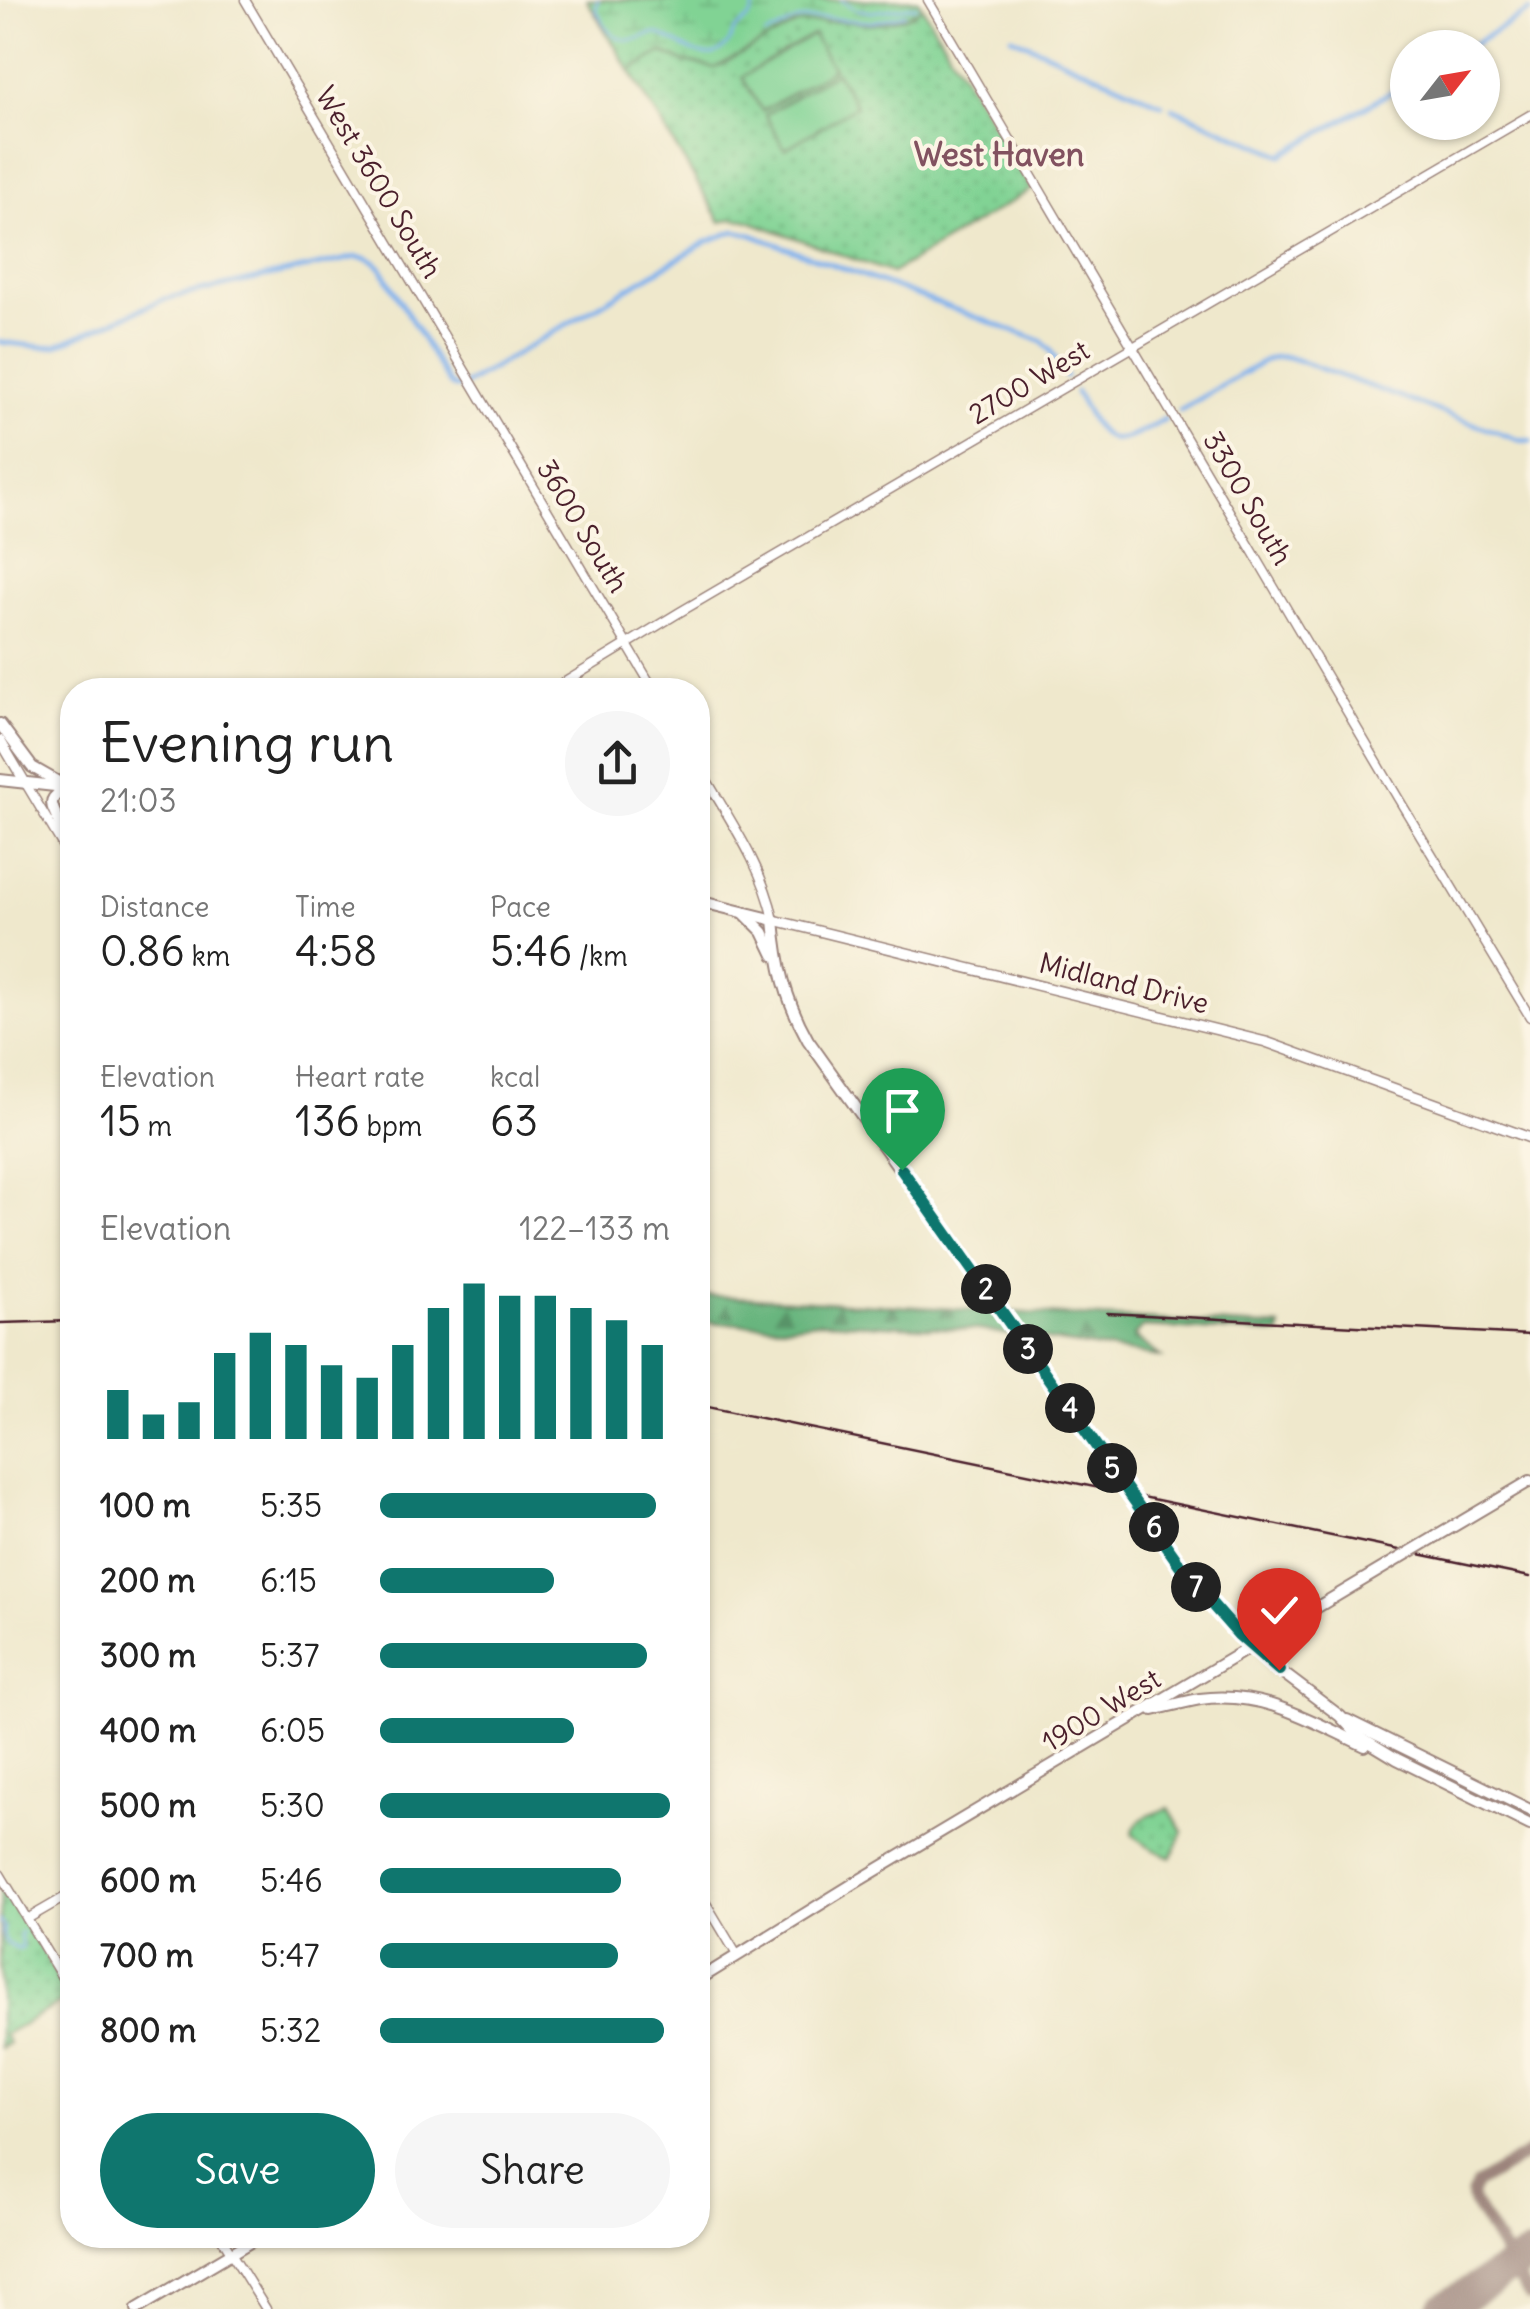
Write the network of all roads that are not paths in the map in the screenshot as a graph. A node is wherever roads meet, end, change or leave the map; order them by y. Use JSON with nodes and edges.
{"nodes":[{"id":1,"x":245,"y":0,"type":"edge"},
{"id":2,"x":928,"y":0,"type":"edge"},
{"id":3,"x":1530,"y":115,"type":"edge"},
{"id":4,"x":1134,"y":346,"type":"junction"},
{"id":5,"x":474,"y":386,"type":"joint"},
{"id":6,"x":628,"y":646,"type":"junction"},
{"id":7,"x":573,"y":678,"type":"edge"},
{"id":8,"x":647,"y":678,"type":"edge"},
{"id":9,"x":0,"y":724,"type":"edge"},
{"id":10,"x":0,"y":740,"type":"edge"},
{"id":11,"x":0,"y":780,"type":"edge"},
{"id":12,"x":60,"y":782,"type":"edge"},
{"id":13,"x":26,"y":784,"type":"junction"},
{"id":14,"x":710,"y":786,"type":"edge"},
{"id":15,"x":60,"y":787,"type":"edge"},
{"id":16,"x":60,"y":792,"type":"edge"},
{"id":17,"x":60,"y":834,"type":"edge"},
{"id":18,"x":60,"y":839,"type":"edge"},
{"id":19,"x":710,"y":904,"type":"edge"},
{"id":20,"x":743,"y":912,"type":"junction"},
{"id":21,"x":774,"y":920,"type":"junction"},
{"id":22,"x":778,"y":960,"type":"junction"},
{"id":23,"x":1530,"y":1017,"type":"edge"},
{"id":24,"x":1530,"y":1138,"type":"edge"},
{"id":25,"x":1530,"y":1482,"type":"edge"},
{"id":26,"x":1253,"y":1646,"type":"junction"},
{"id":27,"x":1143,"y":1712,"type":"junction"},
{"id":28,"x":1340,"y":1716,"type":"junction"},
{"id":29,"x":1397,"y":1759,"type":"junction"},
{"id":30,"x":1530,"y":1810,"type":"edge"},
{"id":31,"x":1530,"y":1825,"type":"edge"},
{"id":32,"x":0,"y":1874,"type":"edge"},
{"id":33,"x":60,"y":1899,"type":"edge"},
{"id":34,"x":710,"y":1910,"type":"edge"},
{"id":35,"x":27,"y":1919,"type":"junction"},
{"id":36,"x":738,"y":1956,"type":"junction"},
{"id":37,"x":710,"y":1973,"type":"edge"},
{"id":38,"x":60,"y":1974,"type":"edge"},
{"id":39,"x":228,"y":2248,"type":"edge"},
{"id":40,"x":240,"y":2248,"type":"edge"},
{"id":41,"x":231,"y":2253,"type":"junction"},
{"id":42,"x":137,"y":2309,"type":"edge"},
{"id":43,"x":266,"y":2309,"type":"edge"}],
"edges":[{"from":1,"to":5,"type":"street","name":"West 3600 South"},
{"from":2,"to":4,"type":"street","name":"3300 South"},
{"from":3,"to":4,"type":"street","name":"2700 West"},
{"from":4,"to":6,"type":"street","name":"2700 West"},
{"from":4,"to":23,"type":"street","name":"3300 South"},
{"from":5,"to":6,"type":"street","name":"3600 South"},
{"from":6,"to":7,"type":"street","name":"2700 West"},
{"from":6,"to":8,"type":"street","name":"3600 South"},
{"from":9,"to":12,"type":"main road"},
{"from":10,"to":13,"type":"main road"},
{"from":11,"to":13,"type":"main road"},
{"from":13,"to":15,"type":"main road"},
{"from":13,"to":18,"type":"street"},
{"from":14,"to":21,"type":"street"},
{"from":16,"to":17,"type":"main road"},
{"from":19,"to":20,"type":"main road","name":"Midland Drive"},
{"from":20,"to":21,"type":"main road","name":"Midland Drive"},
{"from":20,"to":22,"type":"main road"},
{"from":21,"to":22,"type":"main road"},
{"from":21,"to":24,"type":"main road","name":"Midland Drive"},
{"from":22,"to":26,"type":"main road","bridge":true},
{"from":25,"to":26,"type":"main road","name":"1900 West","bridge":true},
{"from":26,"to":27,"type":"main road","name":"1900 West"},
{"from":26,"to":28,"type":"main road"},
{"from":27,"to":29,"type":"main road"},
{"from":27,"to":36,"type":"main road","name":"1900 West"},
{"from":28,"to":29,"type":"main road"},
{"from":28,"to":30,"type":"main road"},
{"from":29,"to":31,"type":"main road"},
{"from":32,"to":35,"type":"street"},
{"from":33,"to":35,"type":"street"},
{"from":34,"to":36,"type":"street"},
{"from":35,"to":38,"type":"street"},
{"from":36,"to":37,"type":"main road","name":"1900 West"},
{"from":39,"to":41,"type":"street"},
{"from":40,"to":41,"type":"main road"},
{"from":41,"to":42,"type":"main road"},
{"from":41,"to":43,"type":"street"}]}
